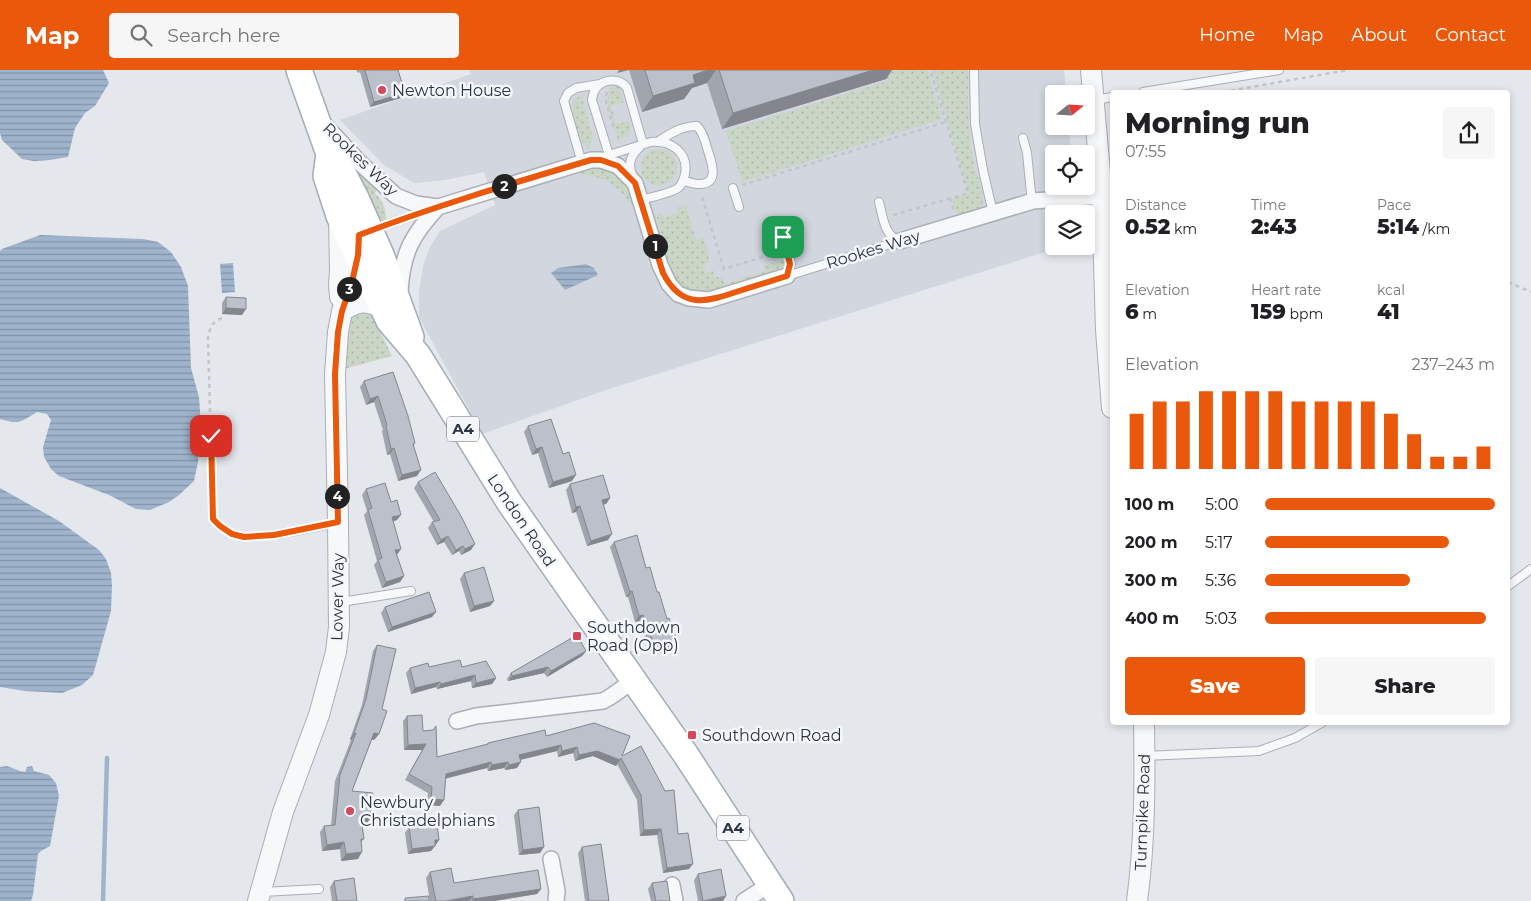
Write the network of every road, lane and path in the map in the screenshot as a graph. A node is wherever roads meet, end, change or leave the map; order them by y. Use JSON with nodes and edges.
{"nodes":[{"id":1,"x":299,"y":70,"type":"edge"},
{"id":2,"x":930,"y":70,"type":"edge"},
{"id":3,"x":974,"y":70,"type":"edge"},
{"id":4,"x":1091,"y":70,"type":"edge"},
{"id":5,"x":1279,"y":70,"type":"edge"},
{"id":6,"x":1348,"y":70,"type":"edge"},
{"id":7,"x":604,"y":86,"type":"junction"},
{"id":8,"x":1155,"y":90,"type":"edge"},
{"id":9,"x":1234,"y":90,"type":"edge"},
{"id":10,"x":1104,"y":99,"type":"edge"},
{"id":11,"x":315,"y":114,"type":"junction"},
{"id":12,"x":946,"y":122,"type":"junction"},
{"id":13,"x":615,"y":134,"type":"dead end"},
{"id":14,"x":1023,"y":138,"type":"dead end"},
{"id":15,"x":659,"y":141,"type":"junction"},
{"id":16,"x":643,"y":144,"type":"junction"},
{"id":17,"x":609,"y":154,"type":"junction"},
{"id":18,"x":586,"y":161,"type":"junction"},
{"id":19,"x":683,"y":180,"type":"junction"},
{"id":20,"x":635,"y":183,"type":"junction"},
{"id":21,"x":737,"y":187,"type":"joint"},
{"id":22,"x":1102,"y":196,"type":"junction"},
{"id":23,"x":702,"y":197,"type":"dead end"},
{"id":24,"x":950,"y":198,"type":"junction"},
{"id":25,"x":640,"y":200,"type":"junction"},
{"id":26,"x":1033,"y":201,"type":"junction"},
{"id":27,"x":879,"y":202,"type":"dead end"},
{"id":28,"x":739,"y":206,"type":"dead end"},
{"id":29,"x":438,"y":207,"type":"junction"},
{"id":30,"x":890,"y":210,"type":"dead end"},
{"id":31,"x":993,"y":213,"type":"junction"},
{"id":32,"x":713,"y":214,"type":"dead end"},
{"id":33,"x":708,"y":216,"type":"junction"},
{"id":34,"x":956,"y":217,"type":"dead end"},
{"id":35,"x":357,"y":230,"type":"junction"},
{"id":36,"x":781,"y":230,"type":"dead end"},
{"id":37,"x":900,"y":241,"type":"junction"},
{"id":38,"x":723,"y":247,"type":"dead end"},
{"id":39,"x":775,"y":248,"type":"dead end"},
{"id":40,"x":718,"y":249,"type":"junction"},
{"id":41,"x":787,"y":276,"type":"junction"},
{"id":42,"x":1510,"y":283,"type":"edge"},
{"id":43,"x":1531,"y":292,"type":"edge"},
{"id":44,"x":390,"y":305,"type":"junction"},
{"id":45,"x":342,"y":311,"type":"junction"},
{"id":46,"x":222,"y":318,"type":"dead end"},
{"id":47,"x":1110,"y":382,"type":"edge"},
{"id":48,"x":338,"y":522,"type":"junction"},
{"id":49,"x":274,"y":535,"type":"joint"},
{"id":50,"x":1531,"y":568,"type":"edge"},
{"id":51,"x":1510,"y":584,"type":"edge"},
{"id":52,"x":411,"y":591,"type":"dead end"},
{"id":53,"x":338,"y":602,"type":"junction"},
{"id":54,"x":633,"y":681,"type":"junction"},
{"id":55,"x":458,"y":721,"type":"dead end"},
{"id":56,"x":1144,"y":725,"type":"edge"},
{"id":57,"x":1318,"y":725,"type":"edge"},
{"id":58,"x":1144,"y":756,"type":"junction"},
{"id":59,"x":551,"y":859,"type":"dead end"},
{"id":60,"x":672,"y":884,"type":"dead end"},
{"id":61,"x":318,"y":889,"type":"dead end"},
{"id":62,"x":776,"y":893,"type":"edge"},
{"id":63,"x":259,"y":896,"type":"edge"},
{"id":64,"x":556,"y":901,"type":"edge"},
{"id":65,"x":675,"y":901,"type":"edge"},
{"id":66,"x":744,"y":901,"type":"edge"},
{"id":67,"x":1137,"y":901,"type":"edge"}],
"edges":[{"from":1,"to":11,"type":"main road","name":"London Road","number":"A4"},
{"from":2,"to":12,"type":"path"},
{"from":3,"to":31,"type":"lane"},
{"from":4,"to":10,"type":"street"},
{"from":5,"to":8,"type":"lane"},
{"from":6,"to":9,"type":"path"},
{"from":7,"to":13,"type":"path"},
{"from":7,"to":16,"type":"lane"},
{"from":7,"to":17,"type":"lane"},
{"from":7,"to":18,"type":"lane"},
{"from":10,"to":22,"type":"street"},
{"from":11,"to":29,"type":"street","name":"Rookes Way"},
{"from":11,"to":35,"type":"main road","name":"London Road","number":"A4"},
{"from":12,"to":21,"type":"path"},
{"from":12,"to":24,"type":"path"},
{"from":14,"to":26,"type":"lane"},
{"from":15,"to":16,"type":"lane"},
{"from":15,"to":19,"type":"lane"},
{"from":15,"to":19,"type":"lane"},
{"from":16,"to":17,"type":"lane"},
{"from":16,"to":20,"type":"lane"},
{"from":17,"to":18,"type":"lane"},
{"from":18,"to":20,"type":"street","name":"Rookes Way"},
{"from":18,"to":29,"type":"street","name":"Rookes Way"},
{"from":19,"to":25,"type":"lane"},
{"from":20,"to":25,"type":"street","name":"Rookes Way"},
{"from":21,"to":28,"type":"lane"},
{"from":22,"to":26,"type":"street","name":"Rookes Way"},
{"from":22,"to":47,"type":"street"},
{"from":23,"to":33,"type":"path"},
{"from":24,"to":30,"type":"path"},
{"from":24,"to":34,"type":"path"},
{"from":25,"to":41,"type":"street","name":"Rookes Way"},
{"from":26,"to":31,"type":"street","name":"Rookes Way"},
{"from":27,"to":37,"type":"lane"},
{"from":29,"to":35,"type":"lane","name":"Rookes Way"},
{"from":29,"to":44,"type":"street"},
{"from":31,"to":37,"type":"street","name":"Rookes Way"},
{"from":32,"to":33,"type":"path"},
{"from":33,"to":40,"type":"path"},
{"from":35,"to":44,"type":"main road","name":"London Road","number":"A4"},
{"from":35,"to":45,"type":"street","name":"Lower Way"},
{"from":35,"to":45,"type":"street","name":"Lower Way"},
{"from":36,"to":41,"type":"lane"},
{"from":37,"to":41,"type":"lane","name":"Rookes Way"},
{"from":38,"to":40,"type":"path"},
{"from":39,"to":40,"type":"path"},
{"from":42,"to":43,"type":"path"},
{"from":44,"to":45,"type":"street"},
{"from":44,"to":54,"type":"main road","name":"London Road","number":"A4"},
{"from":45,"to":48,"type":"street","name":"Lower Way"},
{"from":46,"to":49,"type":"path"},
{"from":48,"to":49,"type":"lane"},
{"from":48,"to":53,"type":"street","name":"Lower Way"},
{"from":50,"to":51,"type":"lane"},
{"from":52,"to":53,"type":"lane"},
{"from":53,"to":63,"type":"street","name":"Lower Way"},
{"from":54,"to":55,"type":"street"},
{"from":54,"to":62,"type":"main road","number":"A4"},
{"from":56,"to":58,"type":"street","name":"Turnpike Road"},
{"from":57,"to":58,"type":"lane"},
{"from":58,"to":67,"type":"street","name":"Turnpike Road"},
{"from":59,"to":64,"type":"street"},
{"from":60,"to":65,"type":"street"},
{"from":61,"to":63,"type":"lane"},
{"from":62,"to":66,"type":"street"}]}
